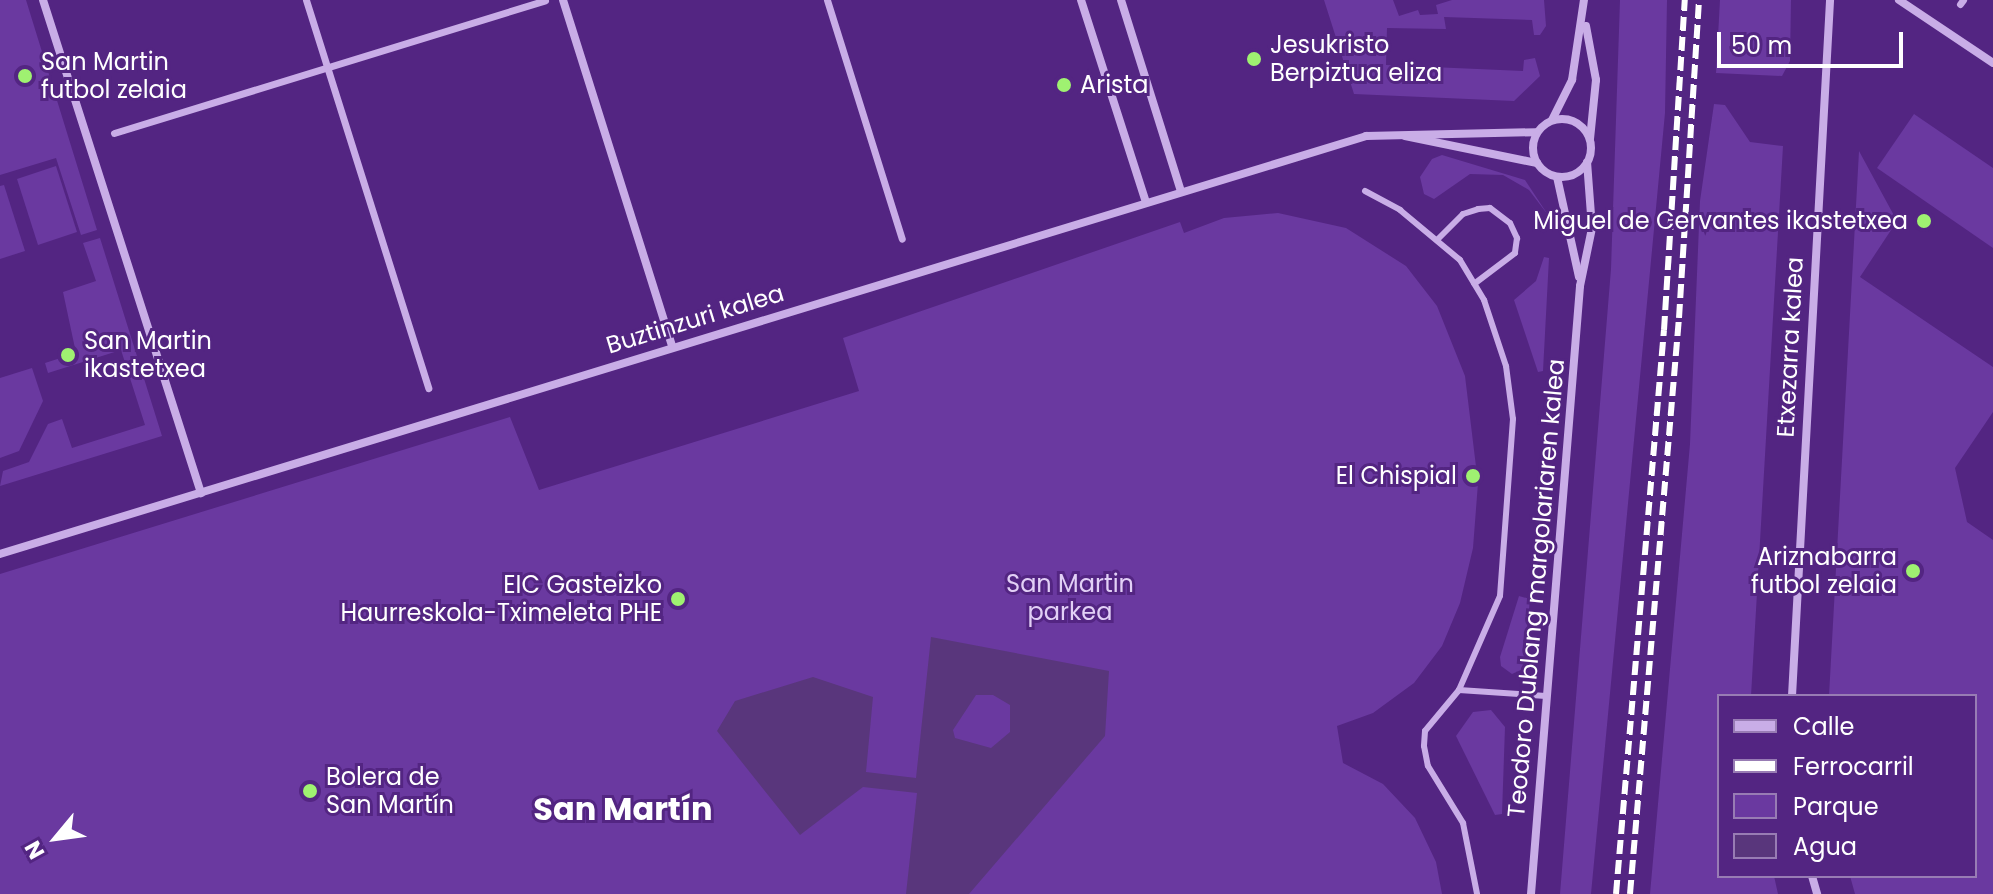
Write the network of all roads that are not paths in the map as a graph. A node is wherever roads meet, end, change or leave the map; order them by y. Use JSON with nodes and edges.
{"nodes":[{"id":1,"x":43,"y":0,"type":"edge"},
{"id":2,"x":306,"y":0,"type":"edge"},
{"id":3,"x":545,"y":0,"type":"edge"},
{"id":4,"x":563,"y":0,"type":"edge"},
{"id":5,"x":827,"y":0,"type":"edge"},
{"id":6,"x":1081,"y":0,"type":"edge"},
{"id":7,"x":1121,"y":0,"type":"edge"},
{"id":8,"x":1584,"y":0,"type":"edge"},
{"id":9,"x":1830,"y":0,"type":"edge"},
{"id":10,"x":1899,"y":0,"type":"edge"},
{"id":11,"x":1584,"y":22,"type":"junction"},
{"id":12,"x":1993,"y":63,"type":"edge"},
{"id":13,"x":326,"y":66,"type":"junction"},
{"id":14,"x":1552,"y":120,"type":"junction"},
{"id":15,"x":1536,"y":132,"type":"junction"},
{"id":16,"x":114,"y":133,"type":"dead end"},
{"id":17,"x":1404,"y":136,"type":"junction"},
{"id":18,"x":1590,"y":139,"type":"junction"},
{"id":19,"x":1587,"y":162,"type":"junction"},
{"id":20,"x":1537,"y":163,"type":"junction"},
{"id":21,"x":1557,"y":177,"type":"junction"},
{"id":22,"x":1365,"y":191,"type":"dead end"},
{"id":23,"x":1181,"y":192,"type":"junction"},
{"id":24,"x":1146,"y":203,"type":"junction"},
{"id":25,"x":902,"y":239,"type":"dead end"},
{"id":26,"x":1438,"y":239,"type":"junction"},
{"id":27,"x":1474,"y":284,"type":"junction"},
{"id":28,"x":1580,"y":286,"type":"junction"},
{"id":29,"x":672,"y":346,"type":"junction"},
{"id":30,"x":428,"y":388,"type":"dead end"},
{"id":31,"x":201,"y":493,"type":"junction"},
{"id":32,"x":0,"y":554,"type":"edge"},
{"id":33,"x":1459,"y":690,"type":"junction"},
{"id":34,"x":1792,"y":694,"type":"edge"},
{"id":35,"x":1546,"y":696,"type":"junction"},
{"id":36,"x":1477,"y":894,"type":"edge"},
{"id":37,"x":1531,"y":894,"type":"edge"}],
"edges":[{"from":1,"to":31,"type":"street"},
{"from":2,"to":13,"type":"street"},
{"from":3,"to":13,"type":"street"},
{"from":4,"to":29,"type":"street"},
{"from":5,"to":25,"type":"street"},
{"from":6,"to":24,"type":"street"},
{"from":7,"to":23,"type":"street"},
{"from":8,"to":11,"type":"street"},
{"from":9,"to":34,"type":"street","name":"Etxezarra kalea"},
{"from":10,"to":12,"type":"street"},
{"from":11,"to":14,"type":"street"},
{"from":11,"to":18,"type":"street"},
{"from":13,"to":16,"type":"street"},
{"from":13,"to":30,"type":"street"},
{"from":14,"to":15,"type":"street"},
{"from":14,"to":18,"type":"street"},
{"from":15,"to":17,"type":"street"},
{"from":15,"to":20,"type":"street"},
{"from":17,"to":20,"type":"street"},
{"from":17,"to":23,"type":"street","name":"Buztinzuri kalea"},
{"from":18,"to":19,"type":"street"},
{"from":19,"to":21,"type":"street"},
{"from":19,"to":28,"type":"street","name":"Teodoro Dublang margolariaren kalea"},
{"from":20,"to":21,"type":"street"},
{"from":21,"to":28,"type":"street","name":"Teodoro Dublang margolariaren kalea"},
{"from":22,"to":26,"type":"lane","name":"Teodoro Dublang margolariaren kalea"},
{"from":23,"to":24,"type":"street","name":"Buztinzuri kalea"},
{"from":24,"to":29,"type":"street","name":"Buztinzuri kalea"},
{"from":26,"to":27,"type":"lane","name":"Teodoro Dublang margolariaren kalea"},
{"from":26,"to":27,"type":"lane"},
{"from":27,"to":33,"type":"lane","name":"Teodoro Dublang margolariaren kalea"},
{"from":28,"to":35,"type":"street","name":"Teodoro Dublang margolariaren kalea"},
{"from":29,"to":31,"type":"street","name":"Buztinzuri kalea"},
{"from":31,"to":32,"type":"street","name":"Buztinzuri kalea"},
{"from":33,"to":35,"type":"lane"},
{"from":33,"to":36,"type":"lane","name":"Teodoro Dublang margolariaren kalea"},
{"from":35,"to":37,"type":"street","name":"Teodoro Dublang margolariaren kalea"}]}
